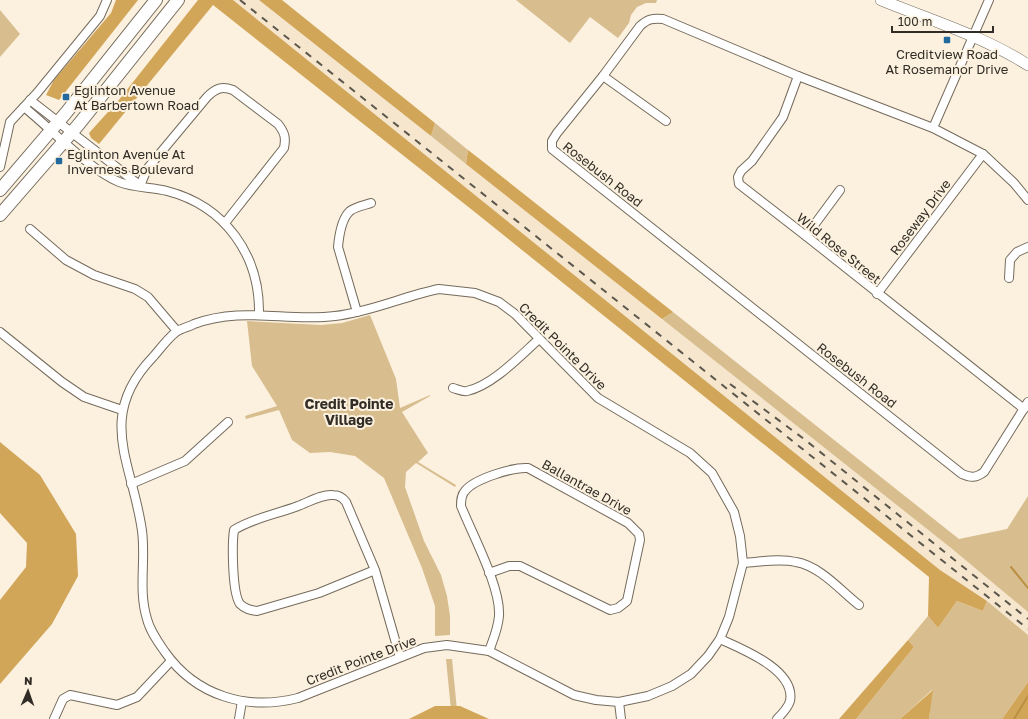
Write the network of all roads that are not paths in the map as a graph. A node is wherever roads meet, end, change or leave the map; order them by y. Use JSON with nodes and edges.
{"nodes":[{"id":1,"x":107,"y":0,"type":"edge"},
{"id":2,"x":156,"y":0,"type":"edge"},
{"id":3,"x":178,"y":0,"type":"edge"},
{"id":4,"x":881,"y":0,"type":"edge"},
{"id":5,"x":990,"y":0,"type":"edge"},
{"id":6,"x":973,"y":37,"type":"junction"},
{"id":7,"x":1028,"y":65,"type":"edge"},
{"id":8,"x":603,"y":76,"type":"junction"},
{"id":9,"x":798,"y":76,"type":"junction"},
{"id":10,"x":30,"y":100,"type":"junction"},
{"id":11,"x":24,"y":107,"type":"junction"},
{"id":12,"x":666,"y":121,"type":"dead end"},
{"id":13,"x":55,"y":126,"type":"junction"},
{"id":14,"x":933,"y":128,"type":"junction"},
{"id":15,"x":68,"y":137,"type":"junction"},
{"id":16,"x":983,"y":154,"type":"junction"},
{"id":17,"x":0,"y":167,"type":"edge"},
{"id":18,"x":140,"y":186,"type":"junction"},
{"id":19,"x":0,"y":190,"type":"edge"},
{"id":20,"x":840,"y":190,"type":"dead end"},
{"id":21,"x":1028,"y":200,"type":"edge"},
{"id":22,"x":371,"y":203,"type":"dead end"},
{"id":23,"x":0,"y":215,"type":"edge"},
{"id":24,"x":225,"y":223,"type":"junction"},
{"id":25,"x":30,"y":229,"type":"dead end"},
{"id":26,"x":806,"y":236,"type":"junction"},
{"id":27,"x":1028,"y":247,"type":"edge"},
{"id":28,"x":1009,"y":278,"type":"dead end"},
{"id":29,"x":877,"y":294,"type":"junction"},
{"id":30,"x":356,"y":312,"type":"junction"},
{"id":31,"x":259,"y":314,"type":"junction"},
{"id":32,"x":177,"y":331,"type":"junction"},
{"id":33,"x":0,"y":332,"type":"edge"},
{"id":34,"x":539,"y":339,"type":"junction"},
{"id":35,"x":452,"y":388,"type":"dead end"},
{"id":36,"x":1026,"y":406,"type":"edge"},
{"id":37,"x":122,"y":410,"type":"junction"},
{"id":38,"x":228,"y":422,"type":"dead end"},
{"id":39,"x":131,"y":484,"type":"junction"},
{"id":40,"x":743,"y":563,"type":"junction"},
{"id":41,"x":375,"y":570,"type":"junction"},
{"id":42,"x":489,"y":573,"type":"junction"},
{"id":43,"x":859,"y":605,"type":"dead end"},
{"id":44,"x":720,"y":639,"type":"junction"},
{"id":45,"x":489,"y":652,"type":"junction"},
{"id":46,"x":400,"y":657,"type":"junction"},
{"id":47,"x":171,"y":661,"type":"junction"},
{"id":48,"x":242,"y":701,"type":"junction"},
{"id":49,"x":619,"y":702,"type":"junction"},
{"id":50,"x":54,"y":719,"type":"edge"},
{"id":51,"x":239,"y":719,"type":"edge"},
{"id":52,"x":622,"y":719,"type":"edge"},
{"id":53,"x":777,"y":719,"type":"edge"}],
"edges":[{"from":1,"to":10,"type":"street"},
{"from":2,"to":13,"type":"main road"},
{"from":3,"to":15,"type":"main road"},
{"from":4,"to":6,"type":"main road"},
{"from":5,"to":6,"type":"street"},
{"from":6,"to":7,"type":"main road"},
{"from":6,"to":14,"type":"street"},
{"from":8,"to":9,"type":"street","name":"Rosebush Road"},
{"from":8,"to":12,"type":"street"},
{"from":8,"to":36,"type":"street","name":"Rosebush Road"},
{"from":9,"to":14,"type":"street","name":"Rosebush Road"},
{"from":9,"to":26,"type":"street","name":"Wild Rose Street"},
{"from":10,"to":11,"type":"street"},
{"from":10,"to":13,"type":"street"},
{"from":11,"to":13,"type":"street"},
{"from":11,"to":17,"type":"street"},
{"from":13,"to":15,"type":"street"},
{"from":13,"to":19,"type":"main road"},
{"from":14,"to":16,"type":"street","name":"Rosebush Road"},
{"from":15,"to":18,"type":"street"},
{"from":15,"to":18,"type":"street"},
{"from":15,"to":23,"type":"main road"},
{"from":16,"to":21,"type":"street","name":"Rosebush Road"},
{"from":16,"to":29,"type":"street","name":"Roseway Drive"},
{"from":18,"to":24,"type":"street"},
{"from":18,"to":24,"type":"street"},
{"from":20,"to":26,"type":"street"},
{"from":22,"to":30,"type":"street"},
{"from":24,"to":31,"type":"street"},
{"from":25,"to":32,"type":"street"},
{"from":26,"to":29,"type":"street","name":"Wild Rose Street"},
{"from":27,"to":28,"type":"street"},
{"from":29,"to":36,"type":"street","name":"Wild Rose Street"},
{"from":30,"to":31,"type":"street","name":"Credit Pointe Drive"},
{"from":30,"to":34,"type":"street","name":"Credit Pointe Drive"},
{"from":31,"to":32,"type":"street","name":"Credit Pointe Drive"},
{"from":32,"to":37,"type":"street","name":"Credit Pointe Drive"},
{"from":33,"to":37,"type":"street"},
{"from":34,"to":35,"type":"street"},
{"from":34,"to":40,"type":"street","name":"Credit Pointe Drive"},
{"from":37,"to":39,"type":"street","name":"Credit Pointe Drive"},
{"from":38,"to":39,"type":"street"},
{"from":39,"to":47,"type":"street","name":"Credit Pointe Drive"},
{"from":40,"to":43,"type":"street"},
{"from":40,"to":44,"type":"street","name":"Credit Pointe Drive"},
{"from":41,"to":41,"type":"street"},
{"from":41,"to":46,"type":"street"},
{"from":42,"to":42,"type":"street","name":"Ballantrae Drive"},
{"from":42,"to":45,"type":"street","name":"Ballantrae Drive"},
{"from":44,"to":49,"type":"street","name":"Credit Pointe Drive"},
{"from":44,"to":53,"type":"street"},
{"from":45,"to":46,"type":"street","name":"Credit Pointe Drive"},
{"from":45,"to":49,"type":"street","name":"Credit Pointe Drive"},
{"from":46,"to":48,"type":"street","name":"Credit Pointe Drive"},
{"from":47,"to":48,"type":"street","name":"Credit Pointe Drive"},
{"from":47,"to":50,"type":"street"},
{"from":48,"to":51,"type":"street"},
{"from":49,"to":52,"type":"street"}]}
